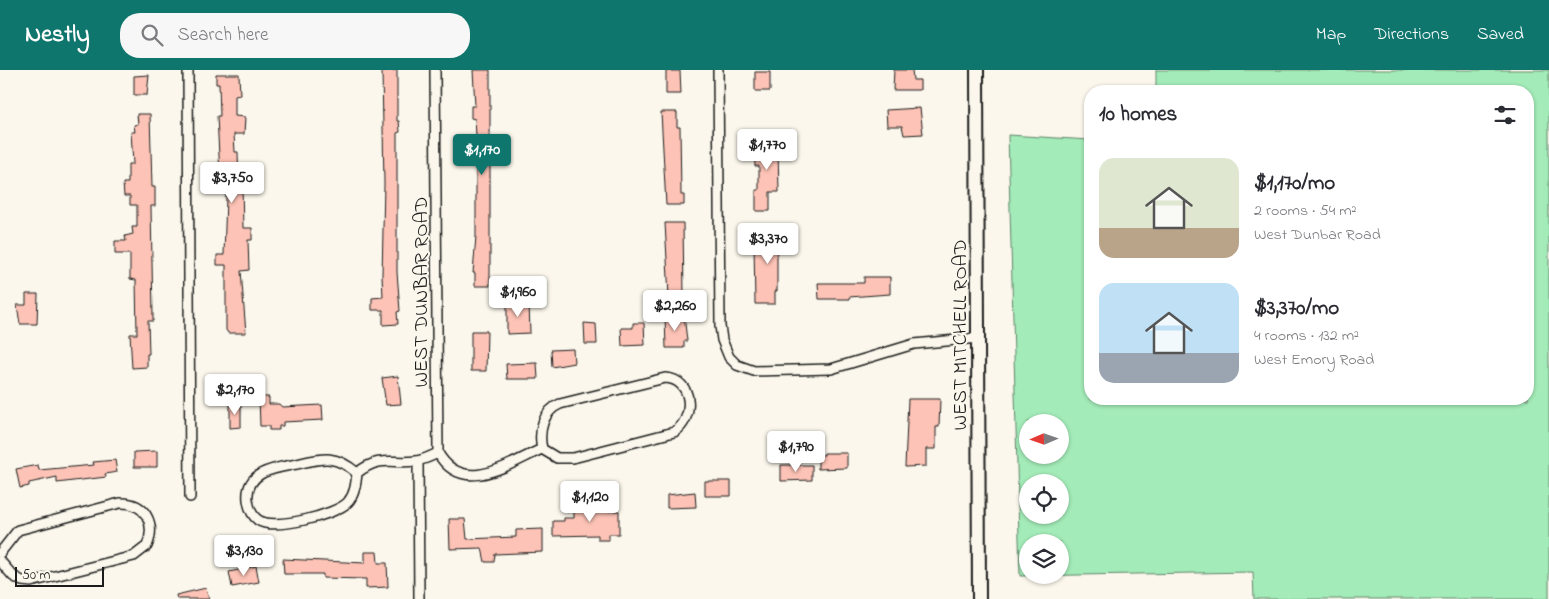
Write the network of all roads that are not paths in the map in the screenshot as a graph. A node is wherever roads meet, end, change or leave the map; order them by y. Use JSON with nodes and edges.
{"nodes":[{"id":1,"x":188,"y":70,"type":"edge"},
{"id":2,"x":435,"y":70,"type":"edge"},
{"id":3,"x":718,"y":70,"type":"edge"},
{"id":4,"x":977,"y":70,"type":"edge"},
{"id":5,"x":978,"y":338,"type":"junction"},
{"id":6,"x":542,"y":449,"type":"junction"},
{"id":7,"x":438,"y":453,"type":"junction"},
{"id":8,"x":418,"y":461,"type":"junction"},
{"id":9,"x":357,"y":473,"type":"junction"},
{"id":10,"x":190,"y":497,"type":"dead end"},
{"id":11,"x":0,"y":553,"type":"edge"},
{"id":12,"x":0,"y":560,"type":"edge"},
{"id":13,"x":419,"y":599,"type":"edge"},
{"id":14,"x":979,"y":599,"type":"edge"}],
"edges":[{"from":1,"to":10,"type":"street"},
{"from":2,"to":7,"type":"street","name":"WEST DUNBAR ROAD"},
{"from":3,"to":5,"type":"street"},
{"from":4,"to":5,"type":"main road","name":"WEST MITCHELL ROAD"},
{"from":5,"to":14,"type":"main road","name":"WEST MITCHELL ROAD"},
{"from":6,"to":6,"type":"street"},
{"from":6,"to":7,"type":"street"},
{"from":7,"to":8,"type":"street"},
{"from":8,"to":9,"type":"street"},
{"from":8,"to":13,"type":"street"},
{"from":9,"to":9,"type":"street"},
{"from":11,"to":12,"type":"street"}]}
